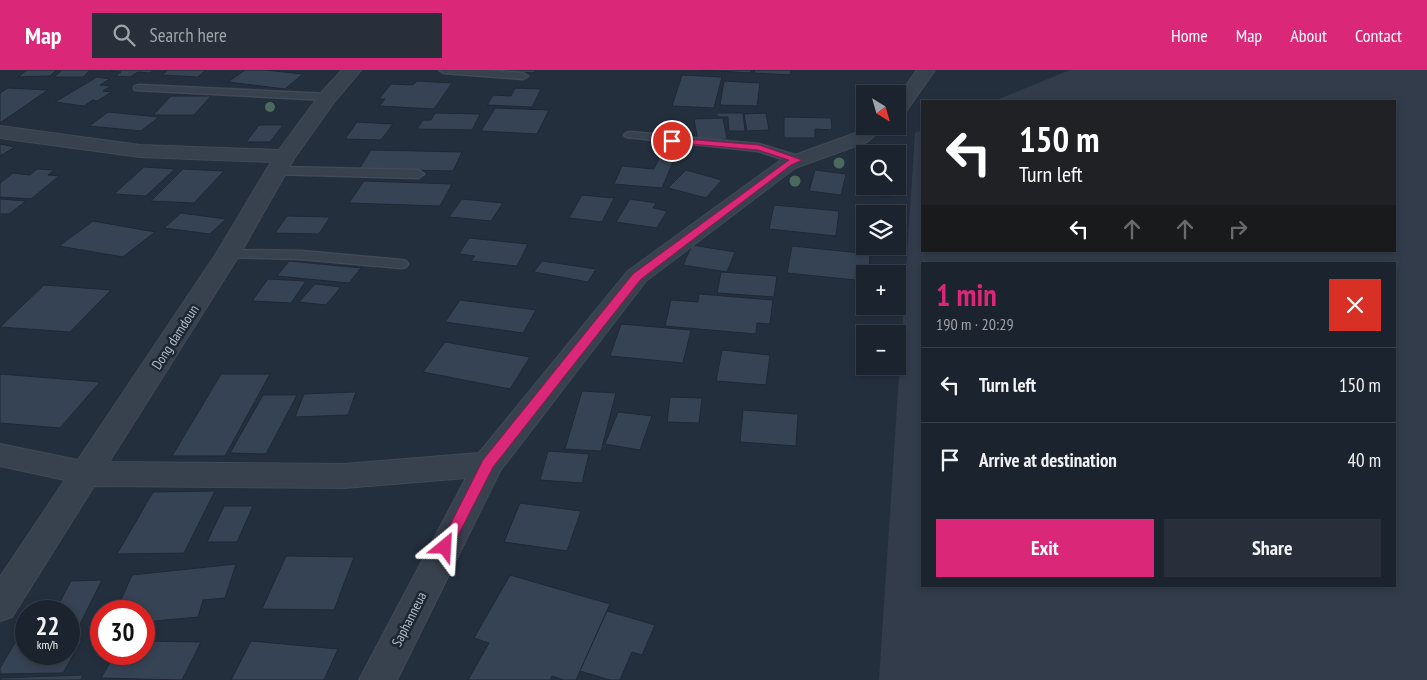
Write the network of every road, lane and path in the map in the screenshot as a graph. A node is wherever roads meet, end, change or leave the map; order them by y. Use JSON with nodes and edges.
{"nodes":[{"id":1,"x":352,"y":70,"type":"edge"},
{"id":2,"x":444,"y":70,"type":"edge"},
{"id":3,"x":926,"y":70,"type":"edge"},
{"id":4,"x":523,"y":76,"type":"dead end"},
{"id":5,"x":139,"y":88,"type":"dead end"},
{"id":6,"x":328,"y":97,"type":"junction"},
{"id":7,"x":906,"y":98,"type":"edge"},
{"id":8,"x":0,"y":132,"type":"edge"},
{"id":9,"x":630,"y":135,"type":"dead end"},
{"id":10,"x":864,"y":135,"type":"edge"},
{"id":11,"x":798,"y":160,"type":"junction"},
{"id":12,"x":280,"y":164,"type":"junction"},
{"id":13,"x":418,"y":174,"type":"dead end"},
{"id":14,"x":228,"y":254,"type":"junction"},
{"id":15,"x":401,"y":264,"type":"dead end"},
{"id":16,"x":0,"y":455,"type":"edge"},
{"id":17,"x":488,"y":464,"type":"junction"},
{"id":18,"x":86,"y":474,"type":"junction"},
{"id":19,"x":0,"y":606,"type":"edge"},
{"id":20,"x":378,"y":680,"type":"edge"}],
"edges":[{"from":1,"to":6,"type":"street","name":"Dong damdoun"},
{"from":2,"to":4,"type":"lane"},
{"from":3,"to":7,"type":"street"},
{"from":5,"to":6,"type":"lane"},
{"from":6,"to":12,"type":"street","name":"Dong damdoun"},
{"from":8,"to":12,"type":"street"},
{"from":9,"to":11,"type":"lane"},
{"from":10,"to":11,"type":"street","name":"Saphanneua"},
{"from":11,"to":17,"type":"street","name":"Saphanneua"},
{"from":12,"to":13,"type":"lane"},
{"from":12,"to":14,"type":"street","name":"Dong damdoun"},
{"from":14,"to":15,"type":"lane"},
{"from":14,"to":18,"type":"street","name":"Dong damdoun"},
{"from":16,"to":18,"type":"street"},
{"from":17,"to":18,"type":"street"},
{"from":17,"to":20,"type":"street","name":"Saphanneua"},
{"from":18,"to":19,"type":"street","name":"Dong damdoun"}]}
